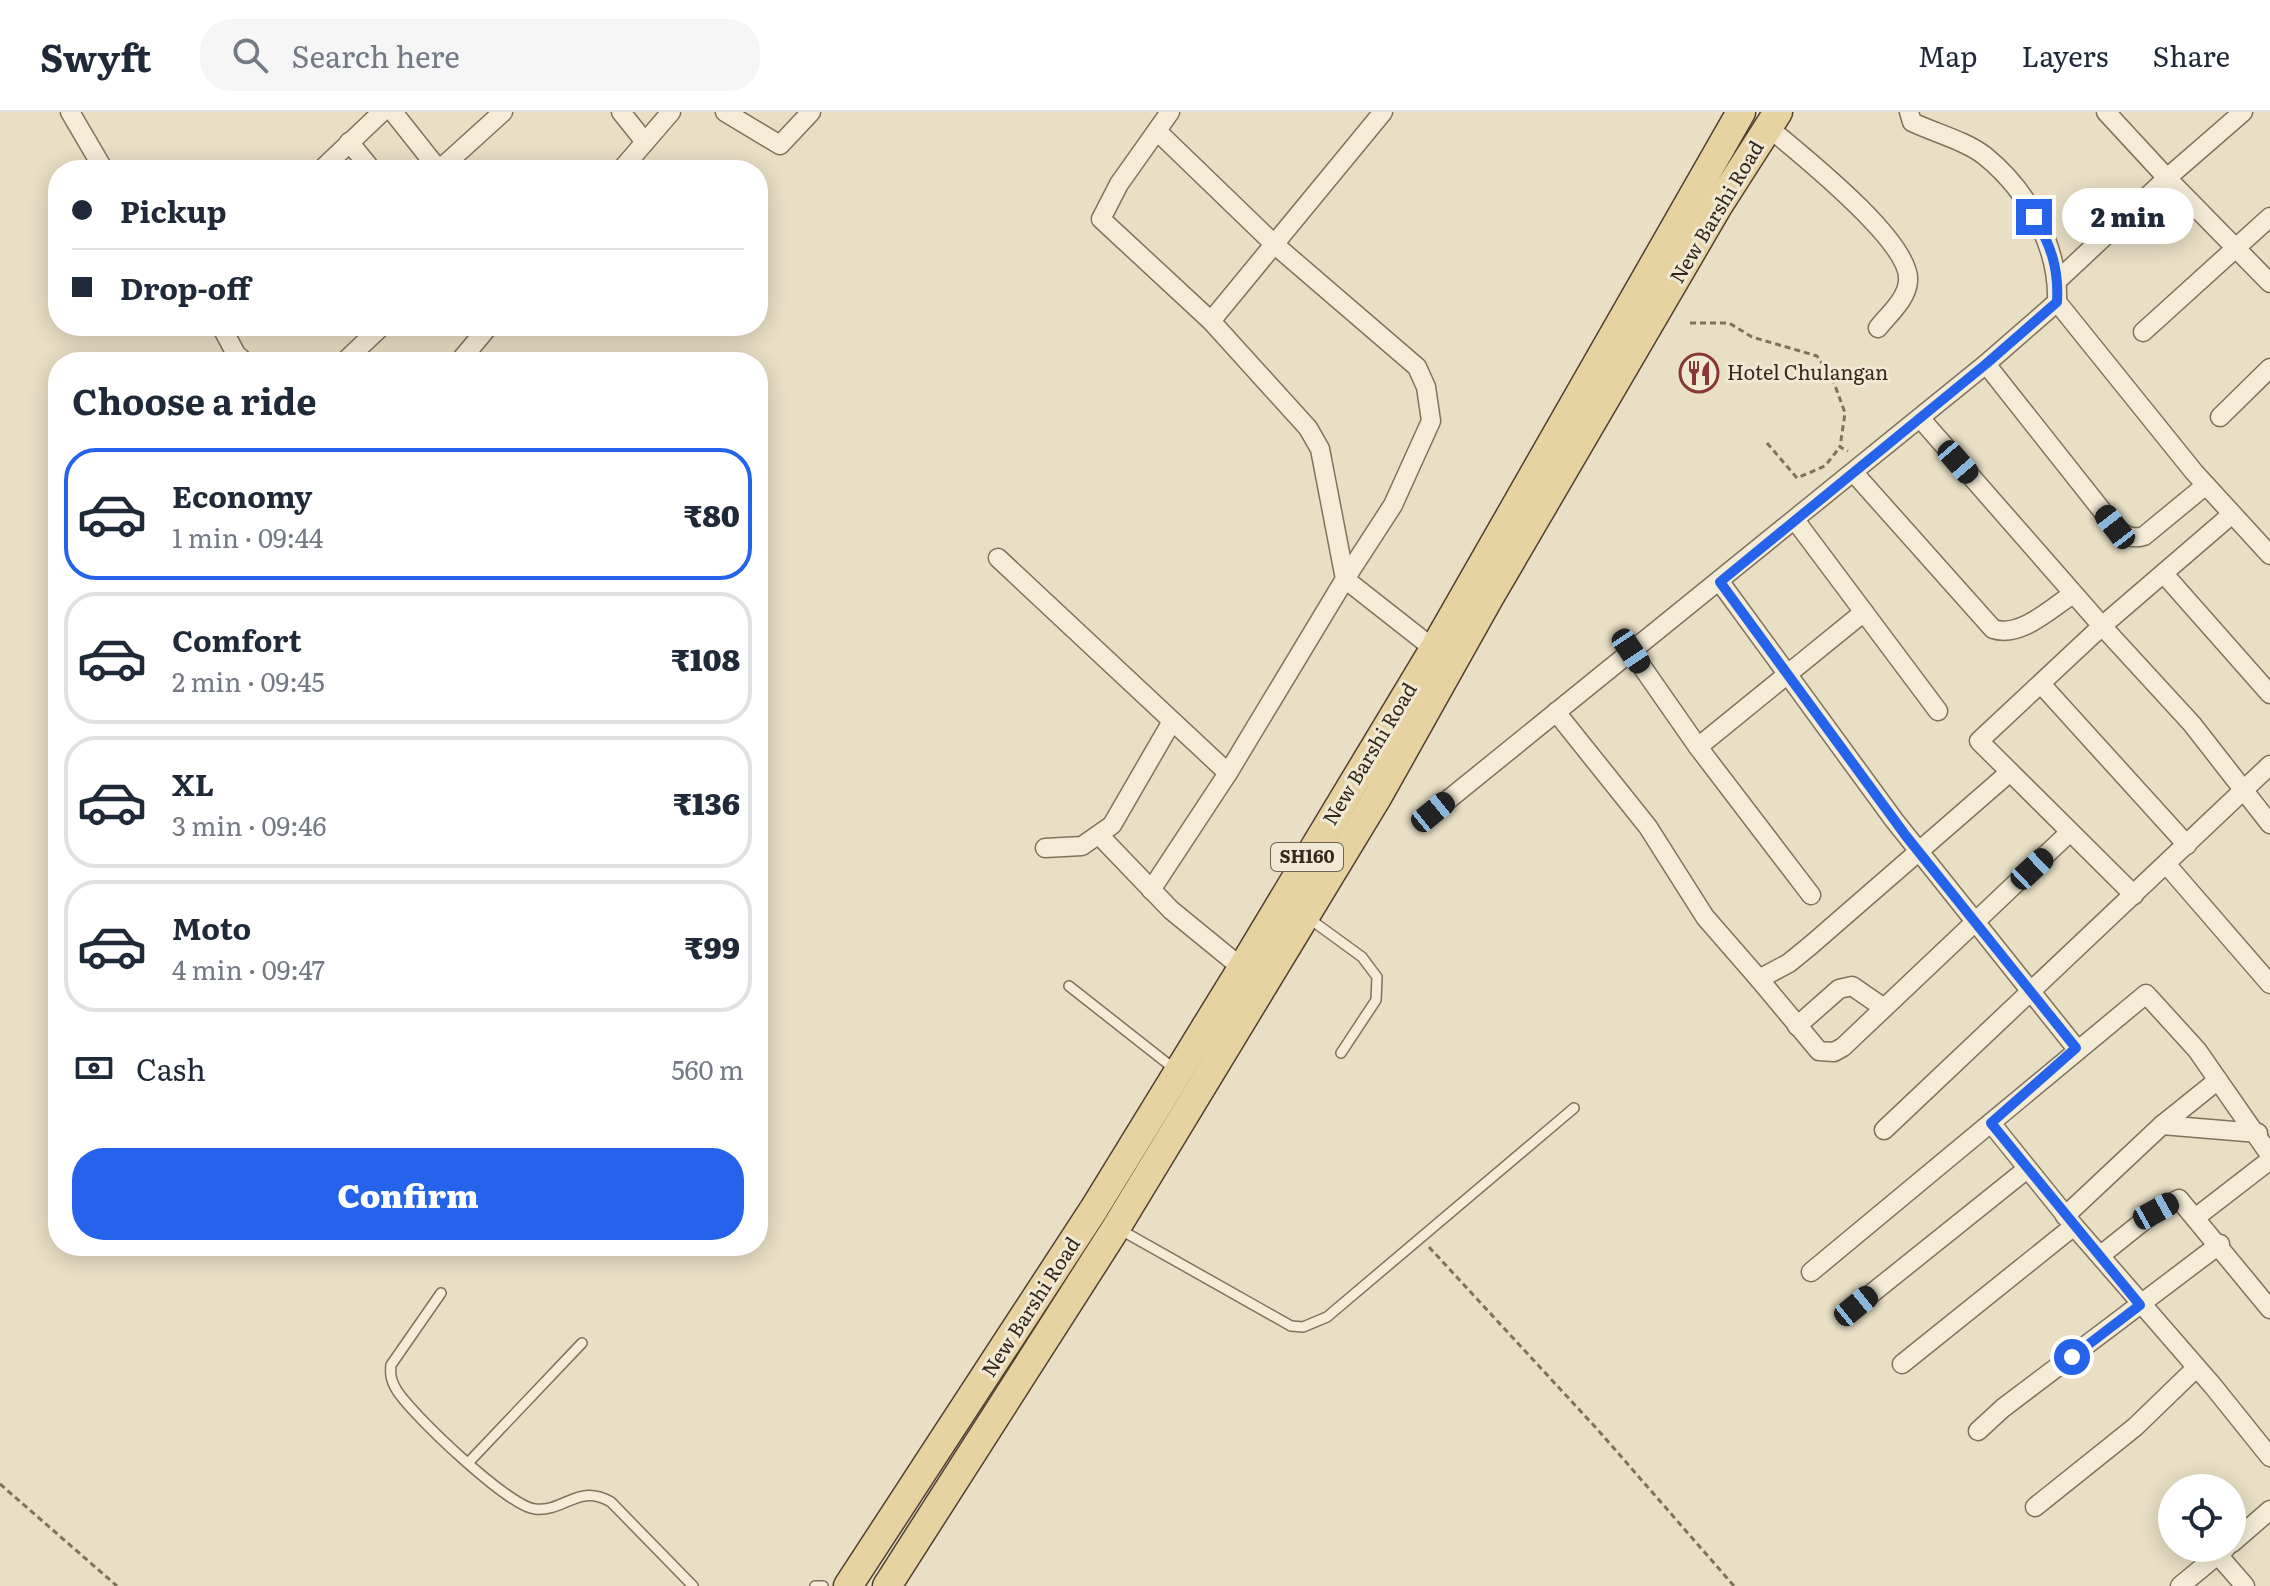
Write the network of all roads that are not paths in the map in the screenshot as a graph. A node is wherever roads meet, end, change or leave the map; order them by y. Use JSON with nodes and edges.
{"nodes":[{"id":1,"x":70,"y":112,"type":"edge"},
{"id":2,"x":382,"y":112,"type":"edge"},
{"id":3,"x":393,"y":112,"type":"edge"},
{"id":4,"x":503,"y":112,"type":"edge"},
{"id":5,"x":621,"y":112,"type":"edge"},
{"id":6,"x":671,"y":112,"type":"edge"},
{"id":7,"x":725,"y":112,"type":"edge"},
{"id":8,"x":811,"y":112,"type":"edge"},
{"id":9,"x":1170,"y":112,"type":"edge"},
{"id":10,"x":1383,"y":112,"type":"edge"},
{"id":11,"x":1741,"y":112,"type":"edge"},
{"id":12,"x":1909,"y":112,"type":"edge"},
{"id":13,"x":2106,"y":112,"type":"edge"},
{"id":14,"x":2243,"y":112,"type":"edge"},
{"id":15,"x":1773,"y":120,"type":"edge"},
{"id":16,"x":1157,"y":131,"type":"junction"},
{"id":17,"x":349,"y":142,"type":"junction"},
{"id":18,"x":645,"y":142,"type":"junction"},
{"id":19,"x":98,"y":160,"type":"edge"},
{"id":20,"x":331,"y":160,"type":"edge"},
{"id":21,"x":364,"y":160,"type":"edge"},
{"id":22,"x":431,"y":160,"type":"edge"},
{"id":23,"x":450,"y":160,"type":"edge"},
{"id":24,"x":630,"y":160,"type":"edge"},
{"id":25,"x":2167,"y":178,"type":"junction"},
{"id":26,"x":2270,"y":217,"type":"edge"},
{"id":27,"x":1274,"y":244,"type":"junction"},
{"id":28,"x":2236,"y":248,"type":"junction"},
{"id":29,"x":2058,"y":280,"type":"junction"},
{"id":30,"x":2270,"y":283,"type":"edge"},
{"id":31,"x":2057,"y":302,"type":"junction"},
{"id":32,"x":1211,"y":321,"type":"junction"},
{"id":33,"x":1878,"y":328,"type":"dead end"},
{"id":34,"x":2143,"y":332,"type":"dead end"},
{"id":35,"x":371,"y":336,"type":"edge"},
{"id":36,"x":481,"y":336,"type":"edge"},
{"id":37,"x":355,"y":352,"type":"edge"},
{"id":38,"x":467,"y":352,"type":"edge"},
{"id":39,"x":1986,"y":364,"type":"junction"},
{"id":40,"x":2270,"y":368,"type":"edge"},
{"id":41,"x":2220,"y":417,"type":"dead end"},
{"id":42,"x":1920,"y":418,"type":"junction"},
{"id":43,"x":1861,"y":467,"type":"junction"},
{"id":44,"x":2206,"y":485,"type":"junction"},
{"id":45,"x":2231,"y":515,"type":"junction"},
{"id":46,"x":1795,"y":520,"type":"junction"},
{"id":47,"x":2270,"y":555,"type":"edge"},
{"id":48,"x":998,"y":558,"type":"dead end"},
{"id":49,"x":2164,"y":574,"type":"junction"},
{"id":50,"x":1345,"y":579,"type":"junction"},
{"id":51,"x":1720,"y":582,"type":"junction"},
{"id":52,"x":2072,"y":595,"type":"junction"},
{"id":53,"x":1864,"y":612,"type":"junction"},
{"id":54,"x":2102,"y":626,"type":"junction"},
{"id":55,"x":1434,"y":649,"type":"junction"},
{"id":56,"x":1631,"y":651,"type":"junction"},
{"id":57,"x":1785,"y":673,"type":"junction"},
{"id":58,"x":2041,"y":684,"type":"junction"},
{"id":59,"x":2270,"y":694,"type":"edge"},
{"id":60,"x":1938,"y":711,"type":"dead end"},
{"id":61,"x":1556,"y":712,"type":"junction"},
{"id":62,"x":1171,"y":723,"type":"junction"},
{"id":63,"x":1698,"y":747,"type":"junction"},
{"id":64,"x":2270,"y":765,"type":"edge"},
{"id":65,"x":2010,"y":772,"type":"junction"},
{"id":66,"x":1228,"y":773,"type":"junction"},
{"id":67,"x":2242,"y":790,"type":"junction"},
{"id":68,"x":1433,"y":812,"type":"dead end"},
{"id":69,"x":2270,"y":824,"type":"edge"},
{"id":70,"x":2070,"y":832,"type":"junction"},
{"id":71,"x":1100,"y":836,"type":"junction"},
{"id":72,"x":2187,"y":845,"type":"junction"},
{"id":73,"x":1045,"y":848,"type":"dead end"},
{"id":74,"x":1918,"y":852,"type":"junction"},
{"id":75,"x":2167,"y":865,"type":"junction"},
{"id":76,"x":1151,"y":890,"type":"junction"},
{"id":77,"x":1811,"y":895,"type":"dead end"},
{"id":78,"x":2134,"y":895,"type":"junction"},
{"id":79,"x":1304,"y":915,"type":"junction"},
{"id":80,"x":1973,"y":924,"type":"junction"},
{"id":81,"x":1242,"y":968,"type":"junction"},
{"id":82,"x":1759,"y":979,"type":"junction"},
{"id":83,"x":2270,"y":984,"type":"edge"},
{"id":84,"x":1069,"y":986,"type":"dead end"},
{"id":85,"x":2031,"y":992,"type":"junction"},
{"id":86,"x":1884,"y":1008,"type":"junction"},
{"id":87,"x":1797,"y":1026,"type":"junction"},
{"id":88,"x":2076,"y":1048,"type":"junction"},
{"id":89,"x":1341,"y":1053,"type":"dead end"},
{"id":90,"x":1178,"y":1071,"type":"junction"},
{"id":91,"x":2218,"y":1080,"type":"junction"},
{"id":92,"x":1574,"y":1108,"type":"dead end"},
{"id":93,"x":1991,"y":1123,"type":"junction"},
{"id":94,"x":2162,"y":1125,"type":"junction"},
{"id":95,"x":1884,"y":1130,"type":"dead end"},
{"id":96,"x":2258,"y":1133,"type":"junction"},
{"id":97,"x":2270,"y":1157,"type":"edge"},
{"id":98,"x":2027,"y":1169,"type":"junction"},
{"id":99,"x":2195,"y":1218,"type":"junction"},
{"id":100,"x":2069,"y":1221,"type":"junction"},
{"id":101,"x":1116,"y":1228,"type":"junction"},
{"id":102,"x":2220,"y":1244,"type":"junction"},
{"id":103,"x":2101,"y":1255,"type":"junction"},
{"id":104,"x":1811,"y":1272,"type":"dead end"},
{"id":105,"x":441,"y":1293,"type":"dead end"},
{"id":106,"x":2140,"y":1305,"type":"junction"},
{"id":107,"x":1856,"y":1306,"type":"dead end"},
{"id":108,"x":2270,"y":1309,"type":"edge"},
{"id":109,"x":582,"y":1343,"type":"dead end"},
{"id":110,"x":1902,"y":1364,"type":"dead end"},
{"id":111,"x":2195,"y":1369,"type":"junction"},
{"id":112,"x":1978,"y":1431,"type":"dead end"},
{"id":113,"x":2270,"y":1457,"type":"edge"},
{"id":114,"x":468,"y":1463,"type":"junction"},
{"id":115,"x":2035,"y":1507,"type":"dead end"},
{"id":116,"x":2270,"y":1510,"type":"edge"},
{"id":117,"x":2246,"y":1531,"type":"edge"},
{"id":118,"x":2209,"y":1562,"type":"edge"},
{"id":119,"x":2232,"y":1562,"type":"edge"},
{"id":120,"x":693,"y":1586,"type":"edge"},
{"id":121,"x":815,"y":1586,"type":"edge"},
{"id":122,"x":823,"y":1586,"type":"edge"},
{"id":123,"x":848,"y":1586,"type":"edge"},
{"id":124,"x":887,"y":1586,"type":"edge"},
{"id":125,"x":2180,"y":1586,"type":"edge"},
{"id":126,"x":2245,"y":1586,"type":"edge"}],
"edges":[{"from":1,"to":19,"type":"street"},
{"from":2,"to":17,"type":"street"},
{"from":3,"to":22,"type":"street"},
{"from":4,"to":23,"type":"street"},
{"from":5,"to":18,"type":"street"},
{"from":6,"to":18,"type":"street"},
{"from":7,"to":8,"type":"street"},
{"from":9,"to":16,"type":"street"},
{"from":10,"to":27,"type":"street"},
{"from":11,"to":55,"type":"main road","name":"New Barshi Road","number":"SH160"},
{"from":12,"to":29,"type":"street"},
{"from":13,"to":25,"type":"street"},
{"from":14,"to":25,"type":"street"},
{"from":15,"to":33,"type":"street"},
{"from":15,"to":79,"type":"main road","name":"New Barshi Road","number":"SH160"},
{"from":16,"to":27,"type":"street"},
{"from":16,"to":32,"type":"street"},
{"from":17,"to":20,"type":"street"},
{"from":17,"to":21,"type":"street"},
{"from":18,"to":24,"type":"street"},
{"from":25,"to":28,"type":"street"},
{"from":25,"to":29,"type":"street"},
{"from":26,"to":28,"type":"street"},
{"from":27,"to":32,"type":"street"},
{"from":27,"to":50,"type":"street"},
{"from":28,"to":30,"type":"street"},
{"from":28,"to":34,"type":"street"},
{"from":29,"to":31,"type":"street"},
{"from":31,"to":39,"type":"street"},
{"from":31,"to":44,"type":"street"},
{"from":32,"to":50,"type":"street"},
{"from":35,"to":37,"type":"street"},
{"from":36,"to":38,"type":"street"},
{"from":39,"to":42,"type":"street"},
{"from":39,"to":44,"type":"street"},
{"from":40,"to":41,"type":"street"},
{"from":42,"to":43,"type":"street"},
{"from":42,"to":52,"type":"street"},
{"from":43,"to":46,"type":"street"},
{"from":43,"to":52,"type":"street"},
{"from":44,"to":45,"type":"street"},
{"from":45,"to":47,"type":"street"},
{"from":45,"to":49,"type":"street"},
{"from":46,"to":51,"type":"street"},
{"from":46,"to":53,"type":"street"},
{"from":48,"to":62,"type":"street"},
{"from":49,"to":54,"type":"street"},
{"from":49,"to":59,"type":"street"},
{"from":50,"to":55,"type":"street"},
{"from":50,"to":66,"type":"street"},
{"from":51,"to":56,"type":"street"},
{"from":51,"to":57,"type":"street"},
{"from":52,"to":54,"type":"street"},
{"from":53,"to":57,"type":"street"},
{"from":53,"to":60,"type":"street"},
{"from":54,"to":58,"type":"street"},
{"from":54,"to":67,"type":"street"},
{"from":55,"to":81,"type":"main road","name":"New Barshi Road","number":"SH160"},
{"from":56,"to":61,"type":"street"},
{"from":56,"to":63,"type":"street"},
{"from":57,"to":63,"type":"street"},
{"from":57,"to":74,"type":"street"},
{"from":58,"to":65,"type":"street"},
{"from":58,"to":72,"type":"street"},
{"from":61,"to":68,"type":"street"},
{"from":61,"to":82,"type":"street"},
{"from":62,"to":66,"type":"street"},
{"from":62,"to":71,"type":"street"},
{"from":63,"to":77,"type":"street"},
{"from":64,"to":67,"type":"street"},
{"from":65,"to":70,"type":"street"},
{"from":65,"to":74,"type":"street"},
{"from":66,"to":76,"type":"street"},
{"from":67,"to":69,"type":"street"},
{"from":67,"to":72,"type":"street"},
{"from":70,"to":78,"type":"street"},
{"from":70,"to":80,"type":"street"},
{"from":71,"to":73,"type":"street"},
{"from":71,"to":76,"type":"street"},
{"from":72,"to":75,"type":"street"},
{"from":74,"to":80,"type":"street"},
{"from":74,"to":82,"type":"street"},
{"from":75,"to":78,"type":"street"},
{"from":75,"to":83,"type":"street"},
{"from":76,"to":81,"type":"street"},
{"from":78,"to":85,"type":"street"},
{"from":79,"to":89,"type":"lane"},
{"from":79,"to":101,"type":"main road","name":"New Barshi Road","number":"SH160"},
{"from":80,"to":85,"type":"street"},
{"from":80,"to":86,"type":"street"},
{"from":81,"to":90,"type":"main road","name":"New Barshi Road","number":"SH160"},
{"from":82,"to":87,"type":"street"},
{"from":84,"to":90,"type":"lane"},
{"from":85,"to":88,"type":"street"},
{"from":85,"to":95,"type":"street"},
{"from":86,"to":87,"type":"street"},
{"from":86,"to":87,"type":"street"},
{"from":88,"to":91,"type":"street"},
{"from":88,"to":93,"type":"street"},
{"from":90,"to":123,"type":"main road","name":"New Barshi Road","number":"SH160"},
{"from":91,"to":94,"type":"street"},
{"from":91,"to":96,"type":"street"},
{"from":92,"to":101,"type":"lane"},
{"from":93,"to":98,"type":"street"},
{"from":93,"to":104,"type":"street"},
{"from":94,"to":96,"type":"street"},
{"from":94,"to":100,"type":"street"},
{"from":96,"to":97,"type":"street"},
{"from":97,"to":99,"type":"street"},
{"from":98,"to":100,"type":"street"},
{"from":98,"to":107,"type":"street"},
{"from":99,"to":102,"type":"street"},
{"from":99,"to":103,"type":"street"},
{"from":100,"to":103,"type":"street"},
{"from":100,"to":110,"type":"street"},
{"from":101,"to":124,"type":"main road","name":"New Barshi Road","number":"SH160"},
{"from":102,"to":106,"type":"street"},
{"from":102,"to":108,"type":"street"},
{"from":103,"to":106,"type":"street"},
{"from":105,"to":114,"type":"lane"},
{"from":106,"to":111,"type":"street"},
{"from":106,"to":112,"type":"street"},
{"from":109,"to":114,"type":"lane"},
{"from":111,"to":113,"type":"street"},
{"from":111,"to":115,"type":"street"},
{"from":114,"to":120,"type":"lane"},
{"from":116,"to":117,"type":"street"},
{"from":118,"to":125,"type":"street"},
{"from":119,"to":126,"type":"street"},
{"from":121,"to":122,"type":"lane"}]}
